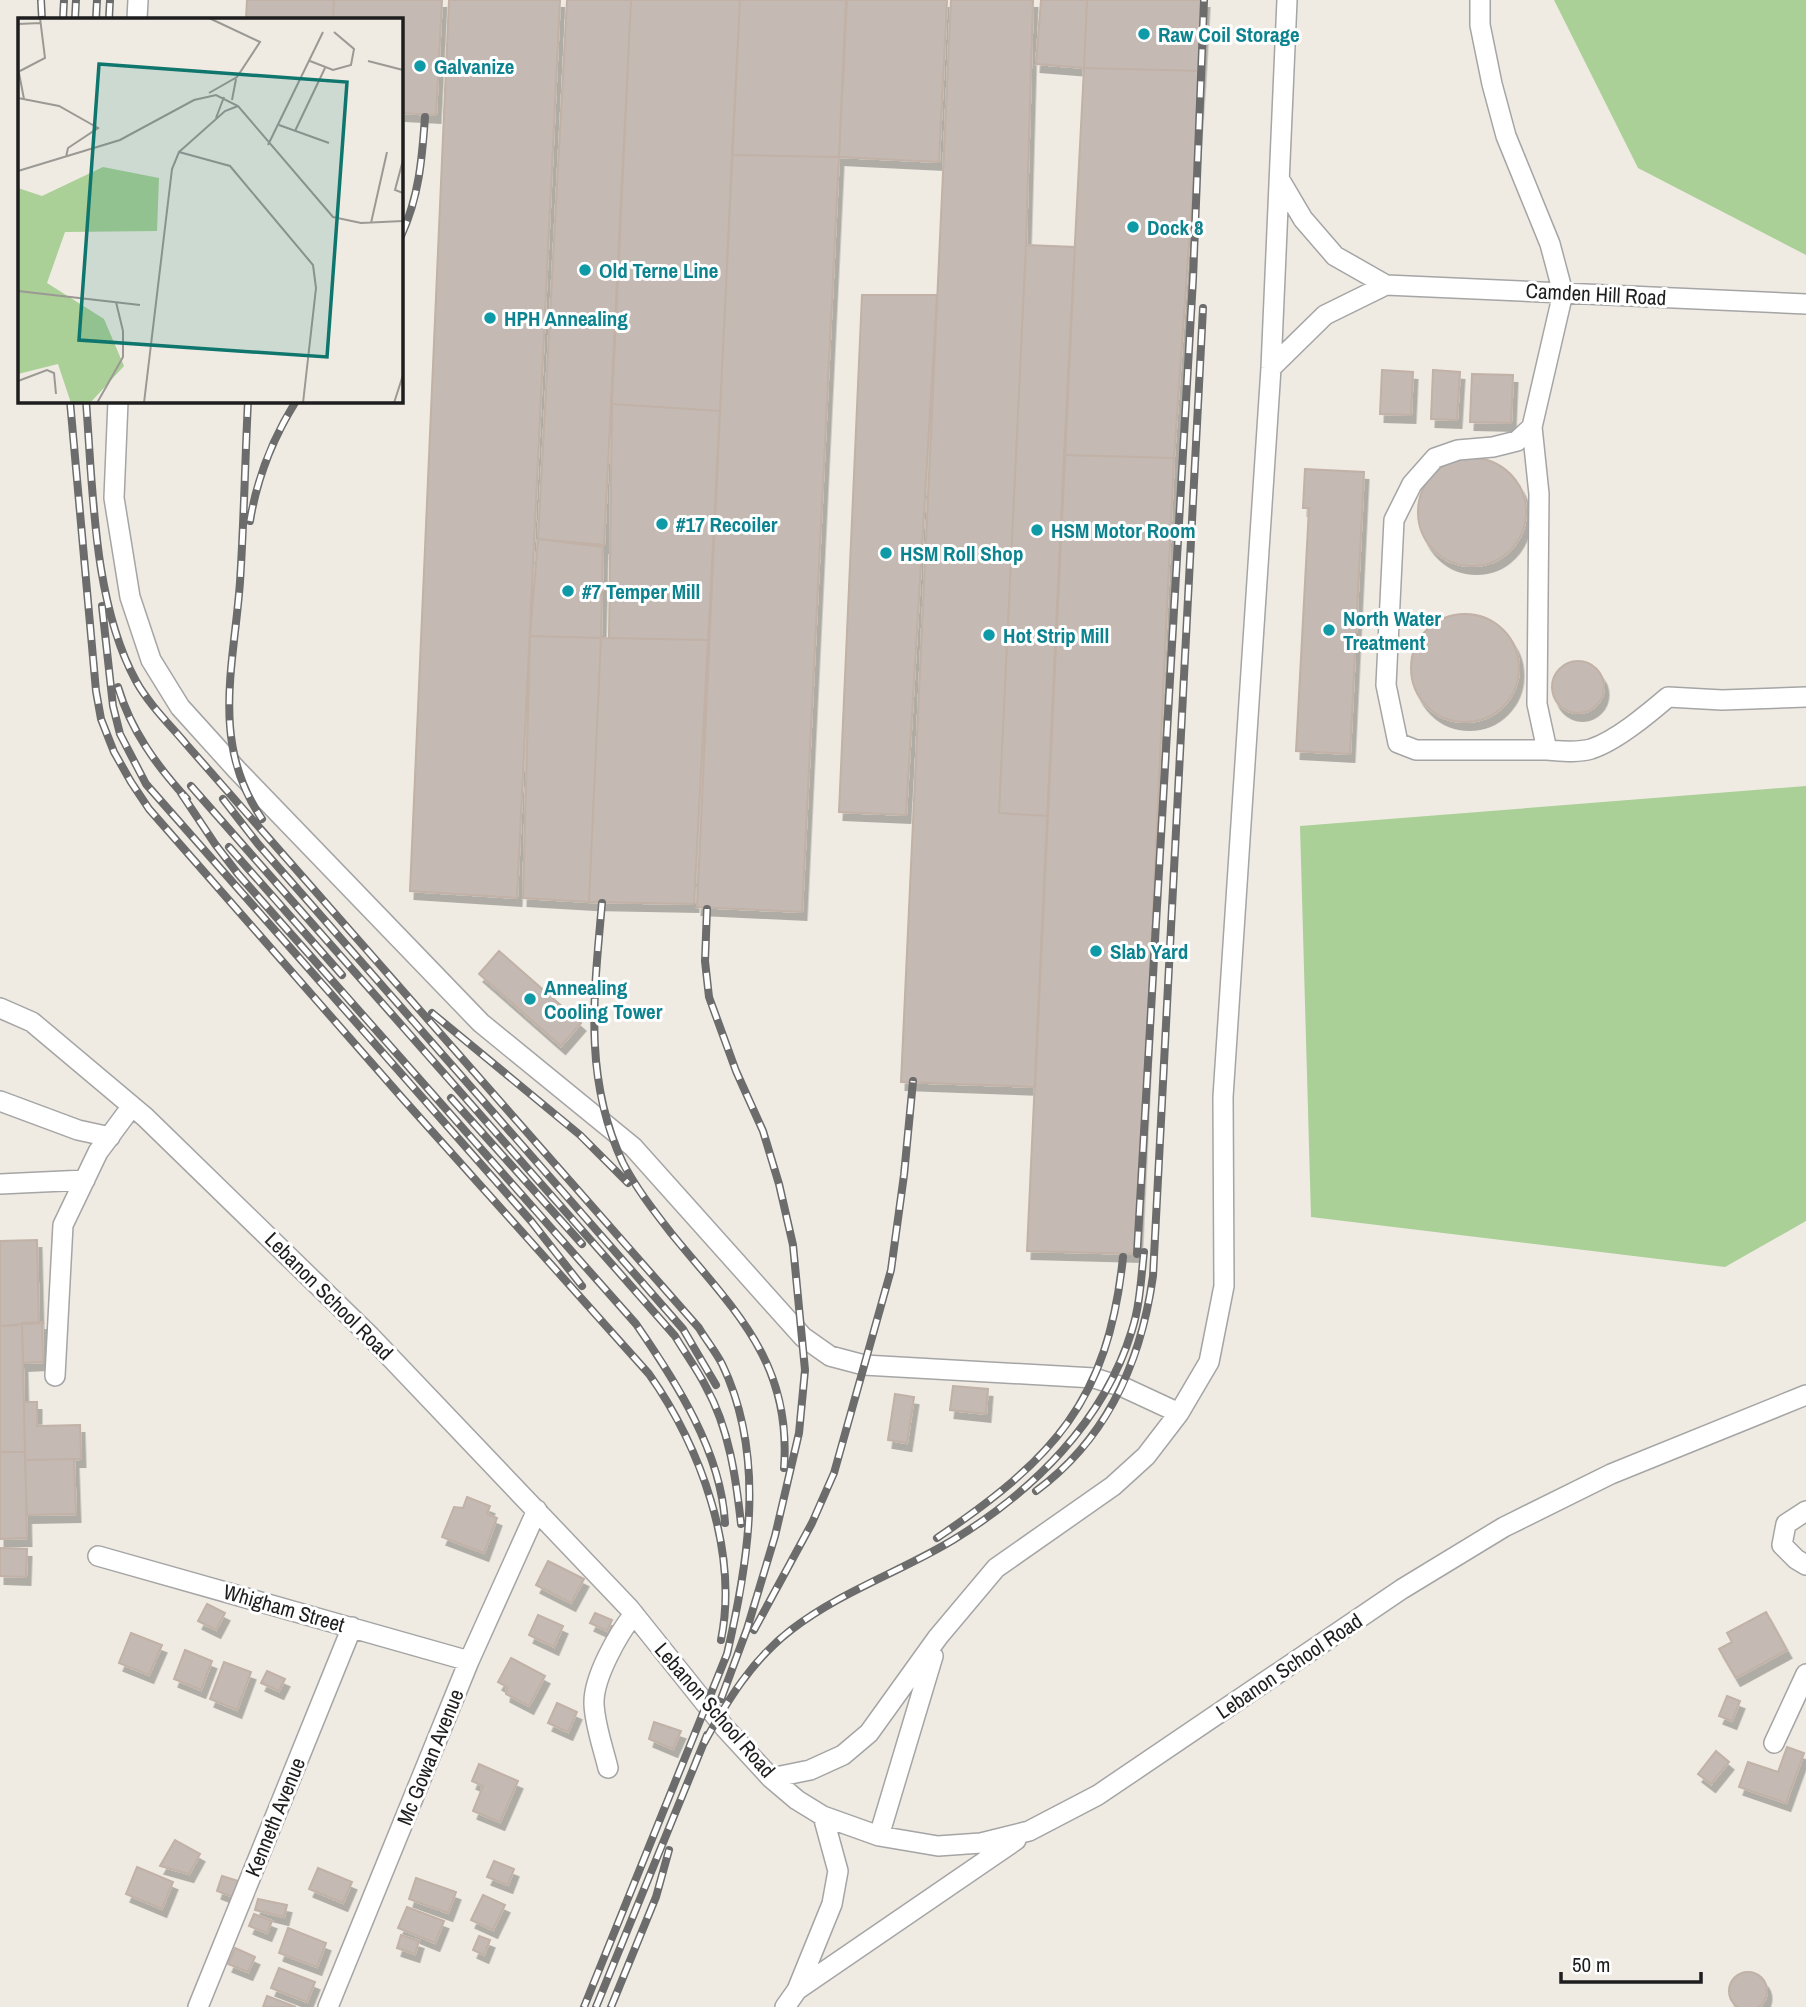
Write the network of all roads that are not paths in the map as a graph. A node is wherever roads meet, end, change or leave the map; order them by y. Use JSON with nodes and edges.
{"nodes":[{"id":1,"x":138,"y":0,"type":"edge"},
{"id":2,"x":1287,"y":0,"type":"edge"},
{"id":3,"x":1480,"y":0,"type":"edge"},
{"id":4,"x":137,"y":18,"type":"edge"},
{"id":5,"x":1279,"y":180,"type":"junction"},
{"id":6,"x":1386,"y":285,"type":"junction"},
{"id":7,"x":1563,"y":293,"type":"junction"},
{"id":8,"x":1806,"y":304,"type":"edge"},
{"id":9,"x":1271,"y":368,"type":"junction"},
{"id":10,"x":118,"y":402,"type":"edge"},
{"id":11,"x":1532,"y":427,"type":"junction"},
{"id":12,"x":1806,"y":697,"type":"edge"},
{"id":13,"x":1547,"y":750,"type":"junction"},
{"id":14,"x":0,"y":1008,"type":"edge"},
{"id":15,"x":0,"y":1101,"type":"edge"},
{"id":16,"x":132,"y":1106,"type":"junction"},
{"id":17,"x":110,"y":1137,"type":"junction"},
{"id":18,"x":85,"y":1180,"type":"junction"},
{"id":19,"x":0,"y":1184,"type":"edge"},
{"id":20,"x":55,"y":1376,"type":"dead end"},
{"id":21,"x":1806,"y":1395,"type":"edge"},
{"id":22,"x":1179,"y":1413,"type":"junction"},
{"id":23,"x":537,"y":1510,"type":"junction"},
{"id":24,"x":1806,"y":1511,"type":"edge"},
{"id":25,"x":98,"y":1556,"type":"dead end"},
{"id":26,"x":1806,"y":1565,"type":"edge"},
{"id":27,"x":634,"y":1615,"type":"junction"},
{"id":28,"x":352,"y":1627,"type":"junction"},
{"id":29,"x":938,"y":1637,"type":"junction"},
{"id":30,"x":469,"y":1661,"type":"junction"},
{"id":31,"x":1806,"y":1674,"type":"edge"},
{"id":32,"x":1774,"y":1743,"type":"dead end"},
{"id":33,"x":608,"y":1768,"type":"dead end"},
{"id":34,"x":771,"y":1778,"type":"junction"},
{"id":35,"x":823,"y":1816,"type":"junction"},
{"id":36,"x":1028,"y":1831,"type":"junction"},
{"id":37,"x":879,"y":1836,"type":"junction"},
{"id":38,"x":797,"y":1990,"type":"junction"},
{"id":39,"x":198,"y":2007,"type":"edge"},
{"id":40,"x":328,"y":2007,"type":"edge"},
{"id":41,"x":785,"y":2007,"type":"edge"}],
"edges":[{"from":1,"to":4,"type":"street"},
{"from":2,"to":5,"type":"street"},
{"from":3,"to":7,"type":"street"},
{"from":5,"to":6,"type":"street"},
{"from":5,"to":9,"type":"street"},
{"from":6,"to":7,"type":"street","name":"Camden Hill Road"},
{"from":6,"to":9,"type":"street"},
{"from":7,"to":8,"type":"street","name":"Camden Hill Road"},
{"from":7,"to":11,"type":"street"},
{"from":9,"to":22,"type":"street"},
{"from":10,"to":22,"type":"street"},
{"from":11,"to":13,"type":"street"},
{"from":11,"to":13,"type":"street"},
{"from":12,"to":13,"type":"street"},
{"from":14,"to":16,"type":"street","name":"Lebanon School Road"},
{"from":15,"to":17,"type":"street"},
{"from":16,"to":17,"type":"street"},
{"from":16,"to":23,"type":"street","name":"Lebanon School Road"},
{"from":17,"to":18,"type":"street"},
{"from":18,"to":19,"type":"street"},
{"from":18,"to":20,"type":"street"},
{"from":21,"to":36,"type":"street","name":"Lebanon School Road"},
{"from":22,"to":29,"type":"street"},
{"from":23,"to":27,"type":"street","name":"Lebanon School Road"},
{"from":23,"to":30,"type":"street","name":"Mc Gowan Avenue"},
{"from":24,"to":26,"type":"street"},
{"from":25,"to":28,"type":"street","name":"Whigham Street"},
{"from":27,"to":33,"type":"street"},
{"from":27,"to":34,"type":"street","name":"Lebanon School Road"},
{"from":28,"to":30,"type":"street","name":"Whigham Street"},
{"from":28,"to":39,"type":"street","name":"Kenneth Avenue"},
{"from":29,"to":34,"type":"street"},
{"from":29,"to":37,"type":"street"},
{"from":30,"to":40,"type":"street","name":"Mc Gowan Avenue"},
{"from":31,"to":32,"type":"street"},
{"from":34,"to":35,"type":"street","name":"Lebanon School Road"},
{"from":35,"to":37,"type":"street","name":"Lebanon School Road"},
{"from":35,"to":38,"type":"street"},
{"from":36,"to":37,"type":"street","name":"Lebanon School Road"},
{"from":36,"to":38,"type":"street"},
{"from":38,"to":41,"type":"street"}]}
